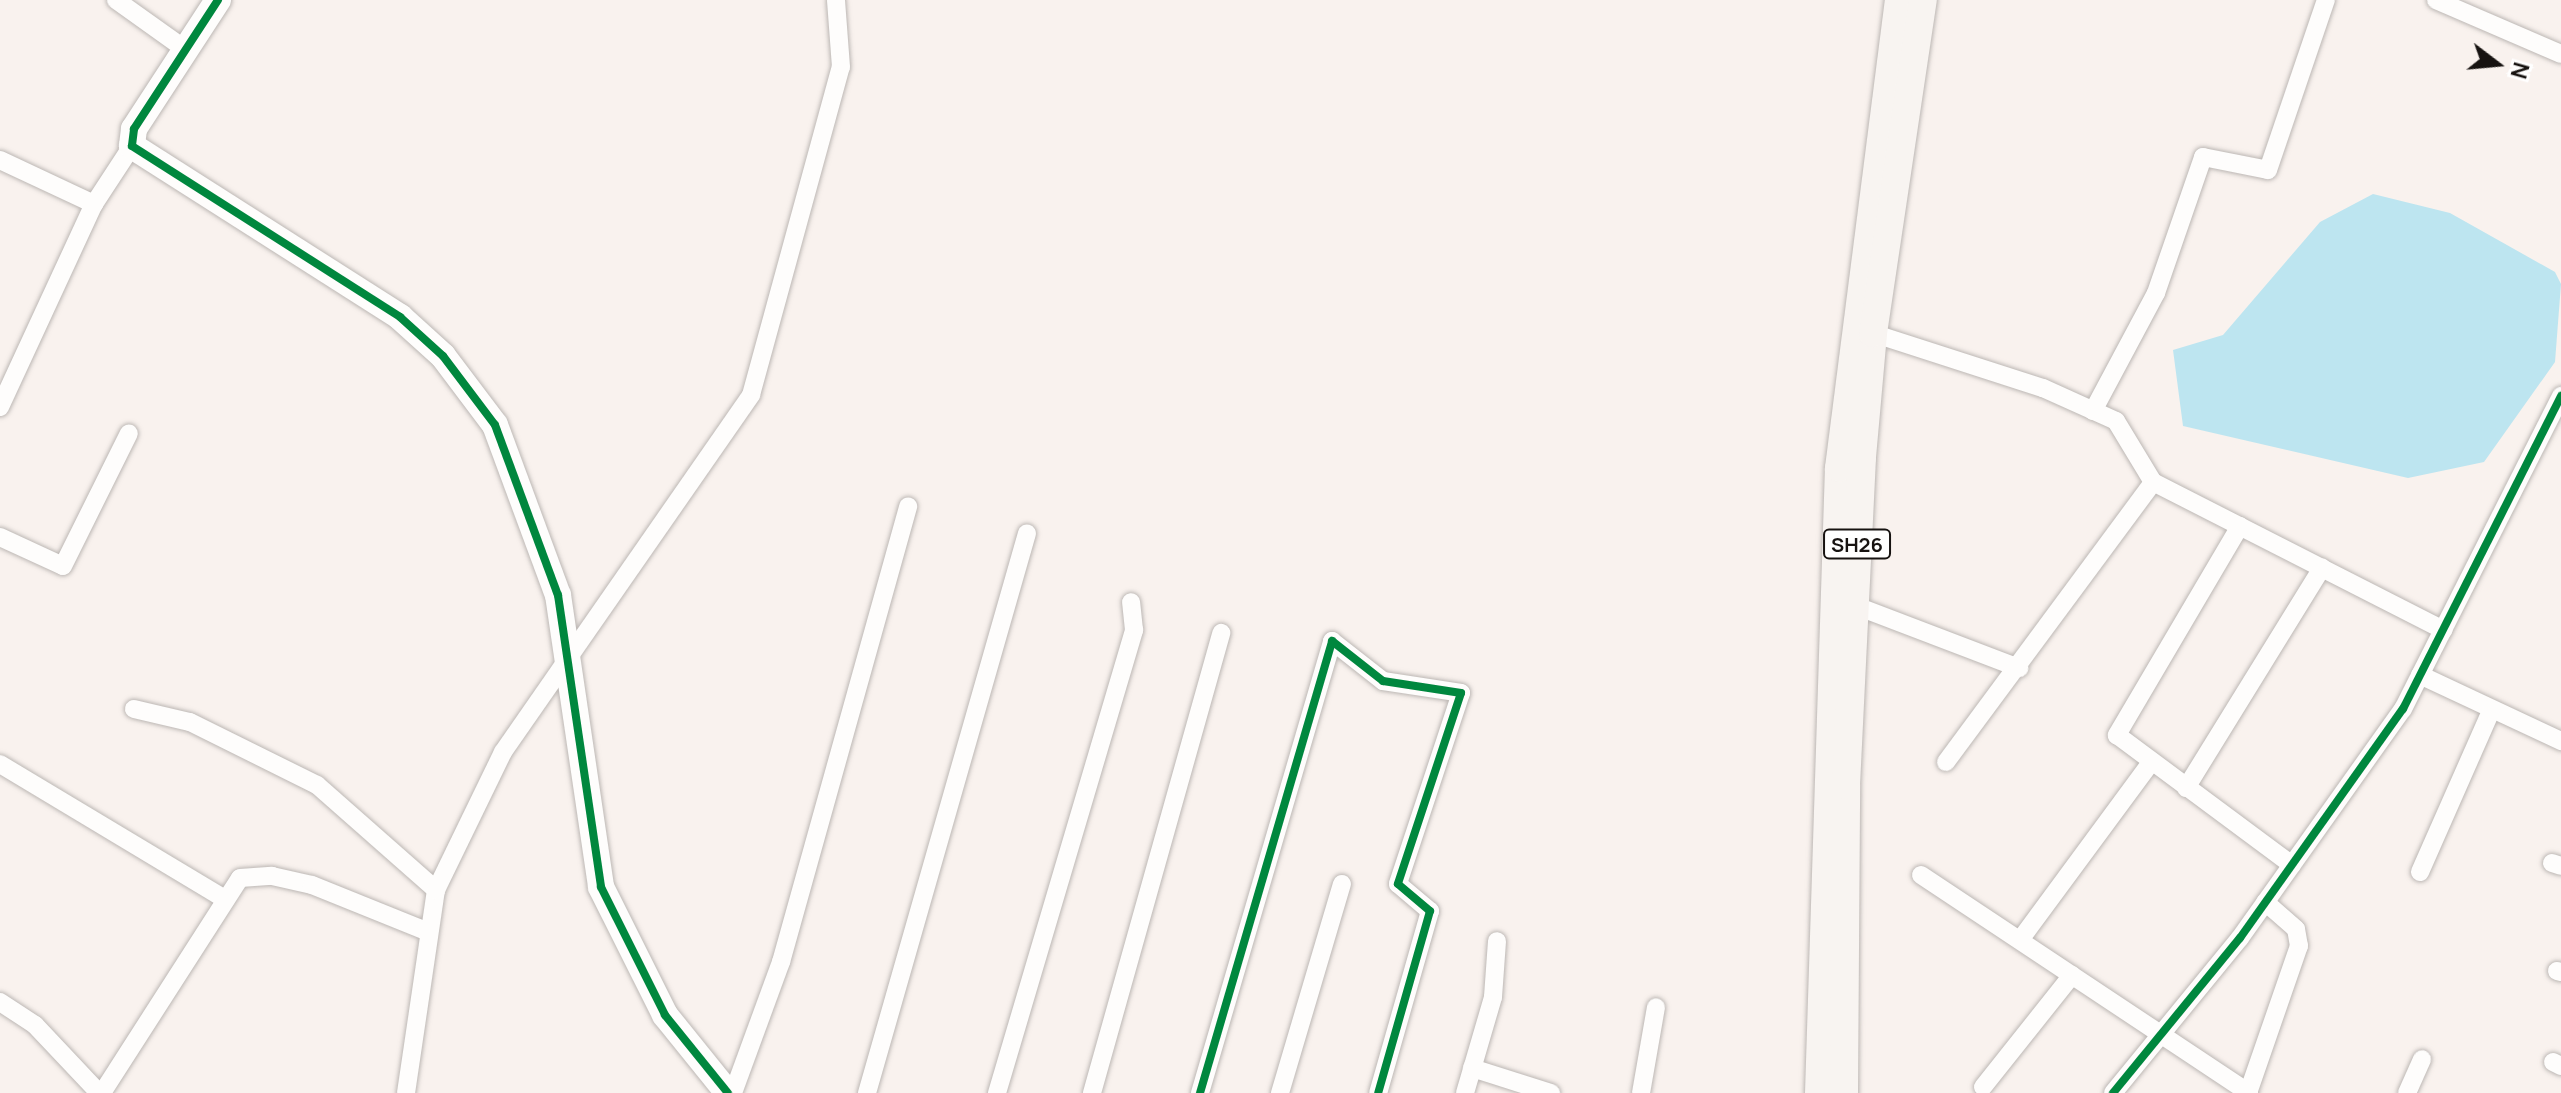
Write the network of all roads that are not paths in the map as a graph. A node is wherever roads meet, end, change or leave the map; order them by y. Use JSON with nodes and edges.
{"nodes":[{"id":1,"x":116,"y":0,"type":"edge"},
{"id":2,"x":218,"y":0,"type":"edge"},
{"id":3,"x":836,"y":0,"type":"edge"},
{"id":4,"x":1899,"y":0,"type":"edge"},
{"id":5,"x":1923,"y":0,"type":"edge"},
{"id":6,"x":2326,"y":0,"type":"edge"},
{"id":7,"x":2436,"y":0,"type":"edge"},
{"id":8,"x":186,"y":50,"type":"junction"},
{"id":9,"x":2561,"y":54,"type":"edge"},
{"id":10,"x":132,"y":146,"type":"junction"},
{"id":11,"x":0,"y":160,"type":"edge"},
{"id":12,"x":94,"y":204,"type":"junction"},
{"id":13,"x":1862,"y":330,"type":"junction"},
{"id":14,"x":2561,"y":396,"type":"edge"},
{"id":15,"x":0,"y":407,"type":"edge"},
{"id":16,"x":2093,"y":411,"type":"junction"},
{"id":17,"x":129,"y":433,"type":"dead end"},
{"id":18,"x":2153,"y":482,"type":"junction"},
{"id":19,"x":908,"y":506,"type":"dead end"},
{"id":20,"x":2240,"y":526,"type":"junction"},
{"id":21,"x":1027,"y":533,"type":"dead end"},
{"id":22,"x":0,"y":537,"type":"edge"},
{"id":23,"x":2322,"y":568,"type":"junction"},
{"id":24,"x":1131,"y":602,"type":"dead end"},
{"id":25,"x":1854,"y":605,"type":"junction"},
{"id":26,"x":2444,"y":630,"type":"junction"},
{"id":27,"x":1221,"y":633,"type":"dead end"},
{"id":28,"x":565,"y":657,"type":"junction"},
{"id":29,"x":2019,"y":668,"type":"junction"},
{"id":30,"x":2420,"y":675,"type":"junction"},
{"id":31,"x":134,"y":709,"type":"dead end"},
{"id":32,"x":2492,"y":709,"type":"junction"},
{"id":33,"x":2561,"y":741,"type":"edge"},
{"id":34,"x":1946,"y":762,"type":"dead end"},
{"id":35,"x":2151,"y":762,"type":"junction"},
{"id":36,"x":0,"y":764,"type":"edge"},
{"id":37,"x":2186,"y":788,"type":"junction"},
{"id":38,"x":2292,"y":865,"type":"junction"},
{"id":39,"x":2420,"y":872,"type":"dead end"},
{"id":40,"x":1921,"y":875,"type":"dead end"},
{"id":41,"x":1342,"y":884,"type":"dead end"},
{"id":42,"x":436,"y":890,"type":"junction"},
{"id":43,"x":225,"y":899,"type":"junction"},
{"id":44,"x":2265,"y":902,"type":"junction"},
{"id":45,"x":426,"y":931,"type":"junction"},
{"id":46,"x":2020,"y":940,"type":"junction"},
{"id":47,"x":1497,"y":941,"type":"dead end"},
{"id":48,"x":2072,"y":975,"type":"junction"},
{"id":49,"x":0,"y":1002,"type":"edge"},
{"id":50,"x":1656,"y":1007,"type":"dead end"},
{"id":51,"x":2161,"y":1031,"type":"junction"},
{"id":52,"x":2422,"y":1059,"type":"dead end"},
{"id":53,"x":1472,"y":1068,"type":"junction"},
{"id":54,"x":1983,"y":1087,"type":"dead end"},
{"id":55,"x":100,"y":1093,"type":"edge"},
{"id":56,"x":406,"y":1093,"type":"edge"},
{"id":57,"x":731,"y":1093,"type":"edge"},
{"id":58,"x":867,"y":1093,"type":"edge"},
{"id":59,"x":997,"y":1093,"type":"edge"},
{"id":60,"x":1092,"y":1093,"type":"edge"},
{"id":61,"x":1200,"y":1093,"type":"edge"},
{"id":62,"x":1280,"y":1093,"type":"edge"},
{"id":63,"x":1378,"y":1093,"type":"edge"},
{"id":64,"x":1465,"y":1093,"type":"edge"},
{"id":65,"x":1551,"y":1093,"type":"edge"},
{"id":66,"x":1641,"y":1093,"type":"edge"},
{"id":67,"x":1819,"y":1093,"type":"edge"},
{"id":68,"x":1844,"y":1093,"type":"edge"},
{"id":69,"x":2113,"y":1093,"type":"edge"},
{"id":70,"x":2249,"y":1093,"type":"edge"},
{"id":71,"x":2407,"y":1093,"type":"edge"}],
"edges":[{"from":1,"to":8,"type":"street"},
{"from":2,"to":8,"type":"street"},
{"from":3,"to":28,"type":"street"},
{"from":4,"to":13,"type":"main road","number":"SH26"},
{"from":5,"to":13,"type":"main road","number":"SH26"},
{"from":6,"to":16,"type":"street"},
{"from":7,"to":9,"type":"street"},
{"from":8,"to":10,"type":"street"},
{"from":10,"to":12,"type":"street"},
{"from":10,"to":28,"type":"street"},
{"from":11,"to":12,"type":"street"},
{"from":12,"to":15,"type":"street"},
{"from":13,"to":16,"type":"street"},
{"from":13,"to":25,"type":"main road","number":"SH26"},
{"from":13,"to":67,"type":"main road","number":"SH26"},
{"from":14,"to":26,"type":"street"},
{"from":16,"to":18,"type":"street"},
{"from":17,"to":22,"type":"street"},
{"from":18,"to":20,"type":"street"},
{"from":18,"to":29,"type":"street"},
{"from":19,"to":57,"type":"street"},
{"from":20,"to":23,"type":"street"},
{"from":20,"to":35,"type":"street"},
{"from":21,"to":58,"type":"street"},
{"from":23,"to":26,"type":"street"},
{"from":23,"to":37,"type":"street"},
{"from":24,"to":59,"type":"street"},
{"from":25,"to":29,"type":"street"},
{"from":25,"to":68,"type":"main road","number":"SH26"},
{"from":26,"to":30,"type":"street"},
{"from":27,"to":60,"type":"street"},
{"from":28,"to":42,"type":"street"},
{"from":28,"to":57,"type":"street"},
{"from":29,"to":34,"type":"street"},
{"from":30,"to":32,"type":"street"},
{"from":30,"to":38,"type":"street"},
{"from":31,"to":42,"type":"street"},
{"from":32,"to":33,"type":"street"},
{"from":32,"to":39,"type":"street"},
{"from":35,"to":37,"type":"street"},
{"from":35,"to":46,"type":"street"},
{"from":36,"to":43,"type":"street"},
{"from":37,"to":38,"type":"street"},
{"from":38,"to":44,"type":"street"},
{"from":40,"to":46,"type":"street"},
{"from":41,"to":62,"type":"street"},
{"from":42,"to":45,"type":"street"},
{"from":43,"to":45,"type":"street"},
{"from":43,"to":55,"type":"street"},
{"from":44,"to":51,"type":"street"},
{"from":44,"to":70,"type":"street"},
{"from":45,"to":56,"type":"street"},
{"from":46,"to":48,"type":"street"},
{"from":47,"to":53,"type":"street"},
{"from":48,"to":51,"type":"street"},
{"from":48,"to":54,"type":"street"},
{"from":49,"to":55,"type":"street"},
{"from":50,"to":66,"type":"street"},
{"from":51,"to":69,"type":"street"},
{"from":51,"to":70,"type":"street"},
{"from":52,"to":71,"type":"street"},
{"from":53,"to":64,"type":"street"},
{"from":53,"to":65,"type":"street"},
{"from":61,"to":63,"type":"street"}]}
